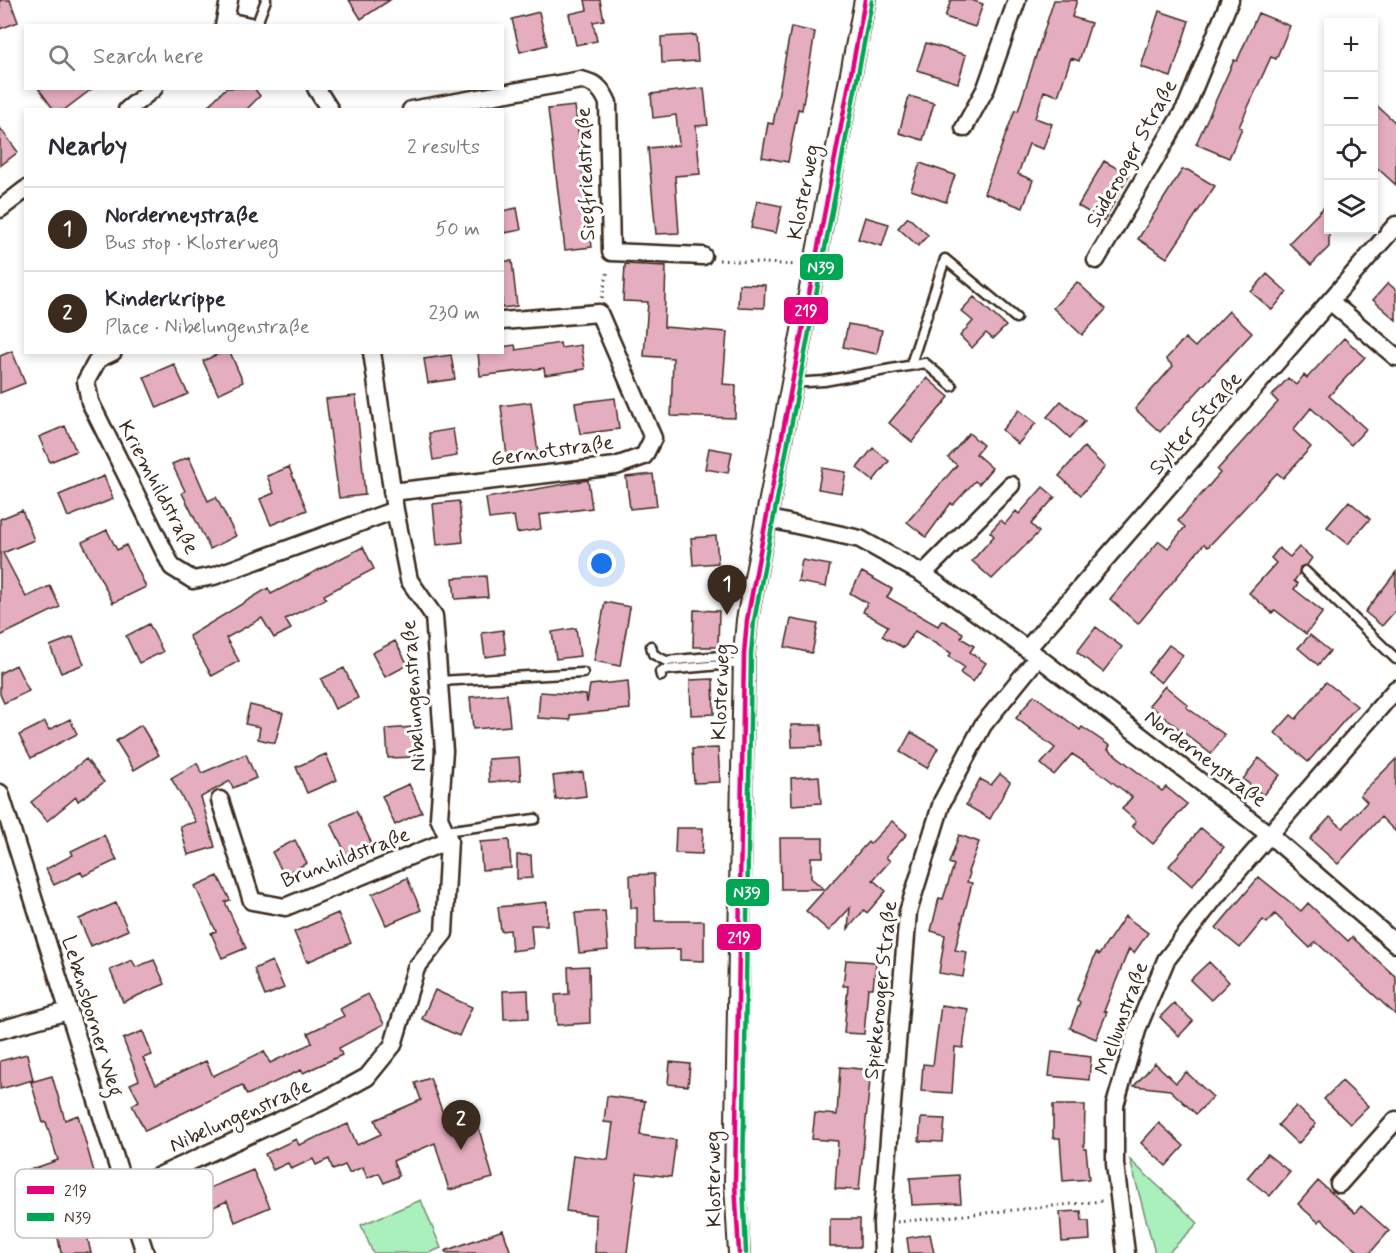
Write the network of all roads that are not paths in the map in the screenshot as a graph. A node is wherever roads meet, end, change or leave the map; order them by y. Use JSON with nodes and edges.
{"nodes":[{"id":1,"x":266,"y":0,"type":"edge"},
{"id":2,"x":866,"y":0,"type":"edge"},
{"id":3,"x":1017,"y":0,"type":"edge"},
{"id":4,"x":1230,"y":0,"type":"edge"},
{"id":5,"x":226,"y":11,"type":"edge"},
{"id":6,"x":247,"y":24,"type":"edge"},
{"id":7,"x":257,"y":24,"type":"edge"},
{"id":8,"x":152,"y":90,"type":"edge"},
{"id":9,"x":317,"y":90,"type":"edge"},
{"id":10,"x":129,"y":108,"type":"edge"},
{"id":11,"x":329,"y":108,"type":"edge"},
{"id":12,"x":422,"y":108,"type":"edge"},
{"id":13,"x":964,"y":128,"type":"dead end"},
{"id":14,"x":24,"y":191,"type":"edge"},
{"id":15,"x":0,"y":209,"type":"edge"},
{"id":16,"x":1396,"y":225,"type":"edge"},
{"id":17,"x":703,"y":256,"type":"road end"},
{"id":18,"x":1096,"y":260,"type":"dead end"},
{"id":19,"x":1331,"y":302,"type":"junction"},
{"id":20,"x":1016,"y":318,"type":"dead end"},
{"id":21,"x":504,"y":321,"type":"edge"},
{"id":22,"x":109,"y":354,"type":"edge"},
{"id":23,"x":372,"y":354,"type":"edge"},
{"id":24,"x":1396,"y":357,"type":"edge"},
{"id":25,"x":911,"y":364,"type":"junction"},
{"id":26,"x":790,"y":383,"type":"junction"},
{"id":27,"x":952,"y":386,"type":"dead end"},
{"id":28,"x":1011,"y":485,"type":"dead end"},
{"id":29,"x":392,"y":492,"type":"junction"},
{"id":30,"x":395,"y":510,"type":"junction"},
{"id":31,"x":765,"y":518,"type":"junction"},
{"id":32,"x":1305,"y":571,"type":"dead end"},
{"id":33,"x":923,"y":574,"type":"junction"},
{"id":34,"x":651,"y":646,"type":"dead end"},
{"id":35,"x":1033,"y":653,"type":"junction"},
{"id":36,"x":744,"y":658,"type":"junction"},
{"id":37,"x":1396,"y":659,"type":"edge"},
{"id":38,"x":583,"y":672,"type":"dead end"},
{"id":39,"x":661,"y":676,"type":"dead end"},
{"id":40,"x":439,"y":681,"type":"junction"},
{"id":41,"x":1396,"y":689,"type":"edge"},
{"id":42,"x":0,"y":793,"type":"edge"},
{"id":43,"x":220,"y":800,"type":"dead end"},
{"id":44,"x":536,"y":819,"type":"dead end"},
{"id":45,"x":447,"y":835,"type":"junction"},
{"id":46,"x":1271,"y":836,"type":"junction"},
{"id":47,"x":1396,"y":944,"type":"edge"},
{"id":48,"x":68,"y":1011,"type":"junction"},
{"id":49,"x":0,"y":1030,"type":"edge"},
{"id":50,"x":1396,"y":1120,"type":"edge"},
{"id":51,"x":117,"y":1169,"type":"edge"},
{"id":52,"x":174,"y":1169,"type":"edge"},
{"id":53,"x":1339,"y":1184,"type":"dead end"},
{"id":54,"x":140,"y":1238,"type":"edge"},
{"id":55,"x":145,"y":1253,"type":"edge"},
{"id":56,"x":739,"y":1253,"type":"edge"},
{"id":57,"x":883,"y":1253,"type":"edge"},
{"id":58,"x":1126,"y":1253,"type":"edge"}],
"edges":[{"from":1,"to":7,"type":"lane"},
{"from":2,"to":26,"type":"street","name":"Klosterweg"},
{"from":3,"to":13,"type":"street"},
{"from":4,"to":18,"type":"street","name":"Süderooger Straße"},
{"from":5,"to":6,"type":"street"},
{"from":8,"to":10,"type":"street"},
{"from":9,"to":11,"type":"street"},
{"from":12,"to":17,"type":"street","name":"Siegfriedstraße"},
{"from":14,"to":15,"type":"street"},
{"from":16,"to":19,"type":"street","name":"Sylter Straße"},
{"from":19,"to":24,"type":"street"},
{"from":19,"to":35,"type":"street","name":"Sylter Straße"},
{"from":20,"to":25,"type":"lane"},
{"from":21,"to":29,"type":"street","name":"Gernotstraße"},
{"from":22,"to":30,"type":"street","name":"Kriemhildstraße"},
{"from":23,"to":29,"type":"street","name":"Nibelungenstraße"},
{"from":25,"to":26,"type":"lane"},
{"from":25,"to":27,"type":"lane"},
{"from":26,"to":31,"type":"street","name":"Klosterweg"},
{"from":28,"to":33,"type":"street"},
{"from":29,"to":30,"type":"street","name":"Nibelungenstraße"},
{"from":30,"to":40,"type":"street","name":"Nibelungenstraße"},
{"from":31,"to":33,"type":"street","name":"Norderneystraße"},
{"from":31,"to":36,"type":"street","name":"Klosterweg"},
{"from":32,"to":37,"type":"lane"},
{"from":33,"to":35,"type":"street","name":"Norderneystraße"},
{"from":34,"to":36,"type":"lane"},
{"from":35,"to":46,"type":"street","name":"Norderneystraße"},
{"from":35,"to":57,"type":"street","name":"Spiekerooger Straße"},
{"from":36,"to":39,"type":"lane"},
{"from":36,"to":56,"type":"street","name":"Klosterweg"},
{"from":38,"to":40,"type":"lane"},
{"from":40,"to":45,"type":"street","name":"Nibelungenstraße"},
{"from":41,"to":46,"type":"street","name":"Mellumstraße"},
{"from":42,"to":48,"type":"street","name":"Lebensborner Weg"},
{"from":43,"to":45,"type":"street","name":"Brunhildstraße"},
{"from":44,"to":45,"type":"lane"},
{"from":45,"to":52,"type":"street","name":"Nibelungenstraße"},
{"from":46,"to":47,"type":"street","name":"Norderneystraße"},
{"from":46,"to":58,"type":"street","name":"Mellumstraße"},
{"from":48,"to":49,"type":"street"},
{"from":48,"to":51,"type":"street","name":"Lebensborner Weg"},
{"from":50,"to":53,"type":"street"},
{"from":54,"to":55,"type":"street","name":"Lebensborner Weg"}]}
